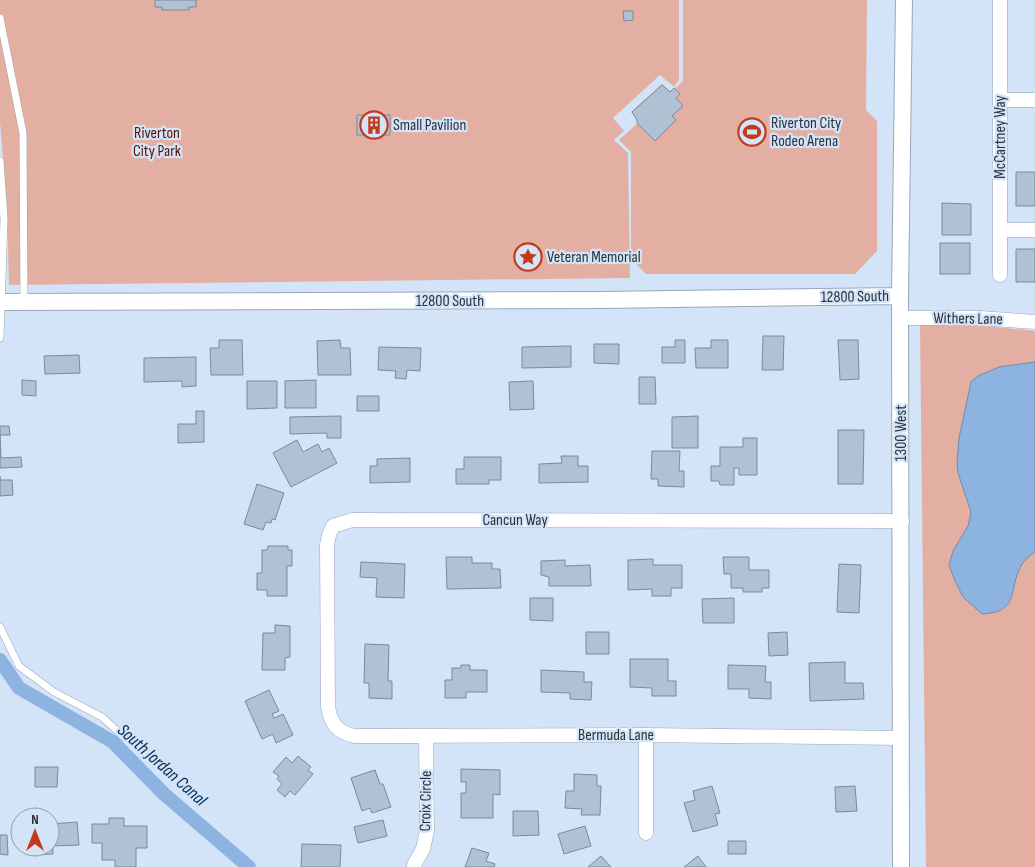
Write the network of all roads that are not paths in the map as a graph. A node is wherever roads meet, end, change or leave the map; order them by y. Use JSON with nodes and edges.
{"nodes":[{"id":1,"x":904,"y":0,"type":"edge"},
{"id":2,"x":1000,"y":0,"type":"edge"},
{"id":3,"x":0,"y":18,"type":"edge"},
{"id":4,"x":1000,"y":100,"type":"junction"},
{"id":5,"x":1035,"y":100,"type":"edge"},
{"id":6,"x":0,"y":161,"type":"edge"},
{"id":7,"x":1000,"y":230,"type":"junction"},
{"id":8,"x":1035,"y":230,"type":"edge"},
{"id":9,"x":1000,"y":275,"type":"dead end"},
{"id":10,"x":900,"y":296,"type":"junction"},
{"id":11,"x":0,"y":302,"type":"edge"},
{"id":12,"x":24,"y":302,"type":"junction"},
{"id":13,"x":901,"y":318,"type":"junction"},
{"id":14,"x":1035,"y":322,"type":"edge"},
{"id":15,"x":0,"y":338,"type":"edge"},
{"id":16,"x":902,"y":521,"type":"junction"},
{"id":17,"x":0,"y":627,"type":"edge"},
{"id":18,"x":335,"y":727,"type":"joint"},
{"id":19,"x":646,"y":735,"type":"junction"},
{"id":20,"x":426,"y":736,"type":"junction"},
{"id":21,"x":124,"y":737,"type":"dead end"},
{"id":22,"x":900,"y":738,"type":"junction"},
{"id":23,"x":646,"y":833,"type":"dead end"},
{"id":24,"x":414,"y":865,"type":"dead end"},
{"id":25,"x":901,"y":867,"type":"edge"}],
"edges":[{"from":1,"to":10,"type":"street","name":"1300 West"},
{"from":2,"to":4,"type":"street","name":"McCartney Way"},
{"from":3,"to":12,"type":"lane"},
{"from":4,"to":5,"type":"street"},
{"from":4,"to":7,"type":"street","name":"McCartney Way"},
{"from":6,"to":11,"type":"lane"},
{"from":7,"to":8,"type":"street"},
{"from":7,"to":9,"type":"street","name":"McCartney Way"},
{"from":10,"to":12,"type":"street","name":"12800 South"},
{"from":10,"to":13,"type":"street","name":"1300 West"},
{"from":11,"to":12,"type":"street","name":"12800 South"},
{"from":11,"to":15,"type":"lane"},
{"from":13,"to":14,"type":"street","name":"Withers Lane"},
{"from":13,"to":16,"type":"street","name":"1300 West"},
{"from":16,"to":18,"type":"street","name":"Cancun Way"},
{"from":16,"to":22,"type":"street","name":"1300 West"},
{"from":17,"to":21,"type":"lane"},
{"from":18,"to":20,"type":"street","name":"Bermuda Lane"},
{"from":19,"to":20,"type":"street","name":"Bermuda Lane"},
{"from":19,"to":22,"type":"street","name":"Bermuda Lane"},
{"from":19,"to":23,"type":"street"},
{"from":20,"to":24,"type":"street","name":"Croix Circle"},
{"from":22,"to":25,"type":"street","name":"1300 West"}]}
